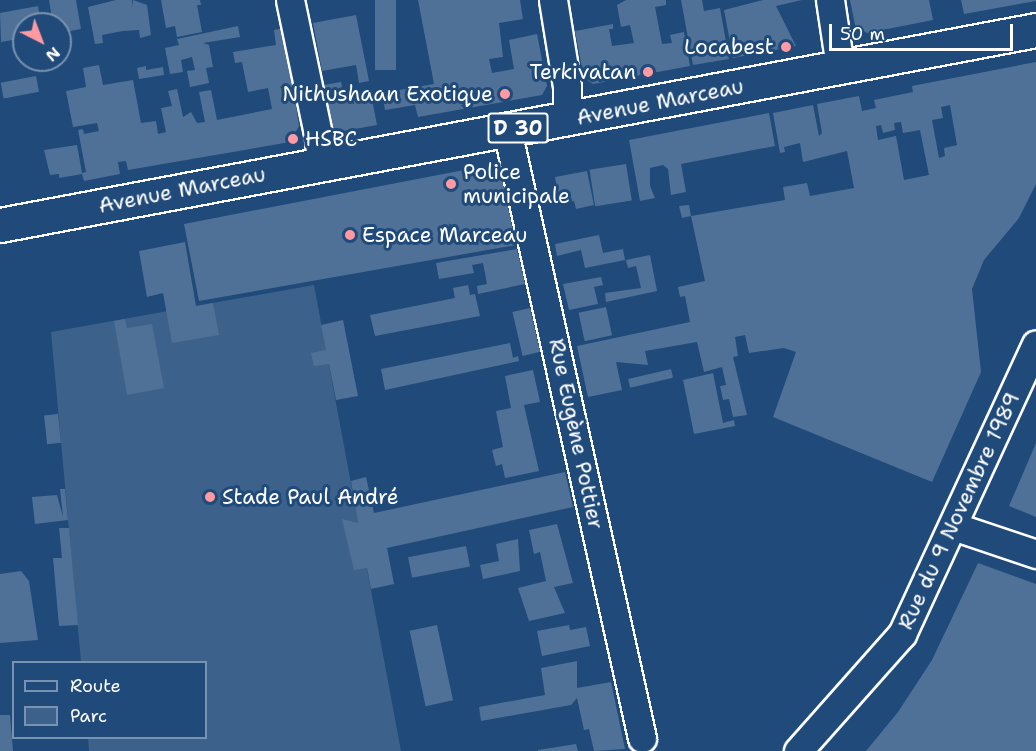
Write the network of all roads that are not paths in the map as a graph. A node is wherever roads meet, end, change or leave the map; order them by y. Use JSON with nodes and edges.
{"nodes":[{"id":1,"x":290,"y":0,"type":"edge"},
{"id":2,"x":553,"y":0,"type":"edge"},
{"id":3,"x":830,"y":0,"type":"edge"},
{"id":4,"x":1036,"y":30,"type":"edge"},
{"id":5,"x":840,"y":67,"type":"junction"},
{"id":6,"x":567,"y":119,"type":"junction"},
{"id":7,"x":507,"y":130,"type":"junction"},
{"id":8,"x":321,"y":165,"type":"junction"},
{"id":9,"x":0,"y":225,"type":"edge"},
{"id":10,"x":1036,"y":344,"type":"edge"},
{"id":11,"x":953,"y":526,"type":"junction"},
{"id":12,"x":1036,"y":554,"type":"edge"},
{"id":13,"x":642,"y":738,"type":"dead end"},
{"id":14,"x":809,"y":748,"type":"edge"}],
"edges":[{"from":1,"to":8,"type":"street"},
{"from":2,"to":6,"type":"street"},
{"from":3,"to":5,"type":"street"},
{"from":4,"to":5,"type":"main road","name":"Avenue Marceau","number":"D 30"},
{"from":5,"to":6,"type":"main road","name":"Avenue Marceau","number":"D 30"},
{"from":6,"to":7,"type":"main road","name":"Avenue Marceau","number":"D 30"},
{"from":7,"to":8,"type":"main road","name":"Avenue Marceau","number":"D 30"},
{"from":7,"to":13,"type":"street","name":"Rue Eugène Pottier"},
{"from":8,"to":9,"type":"main road","name":"Avenue Marceau","number":"D 30"},
{"from":10,"to":11,"type":"street","name":"Rue du 9 Novembre 1989"},
{"from":11,"to":12,"type":"street"},
{"from":11,"to":14,"type":"street","name":"Rue du 9 Novembre 1989"}]}
